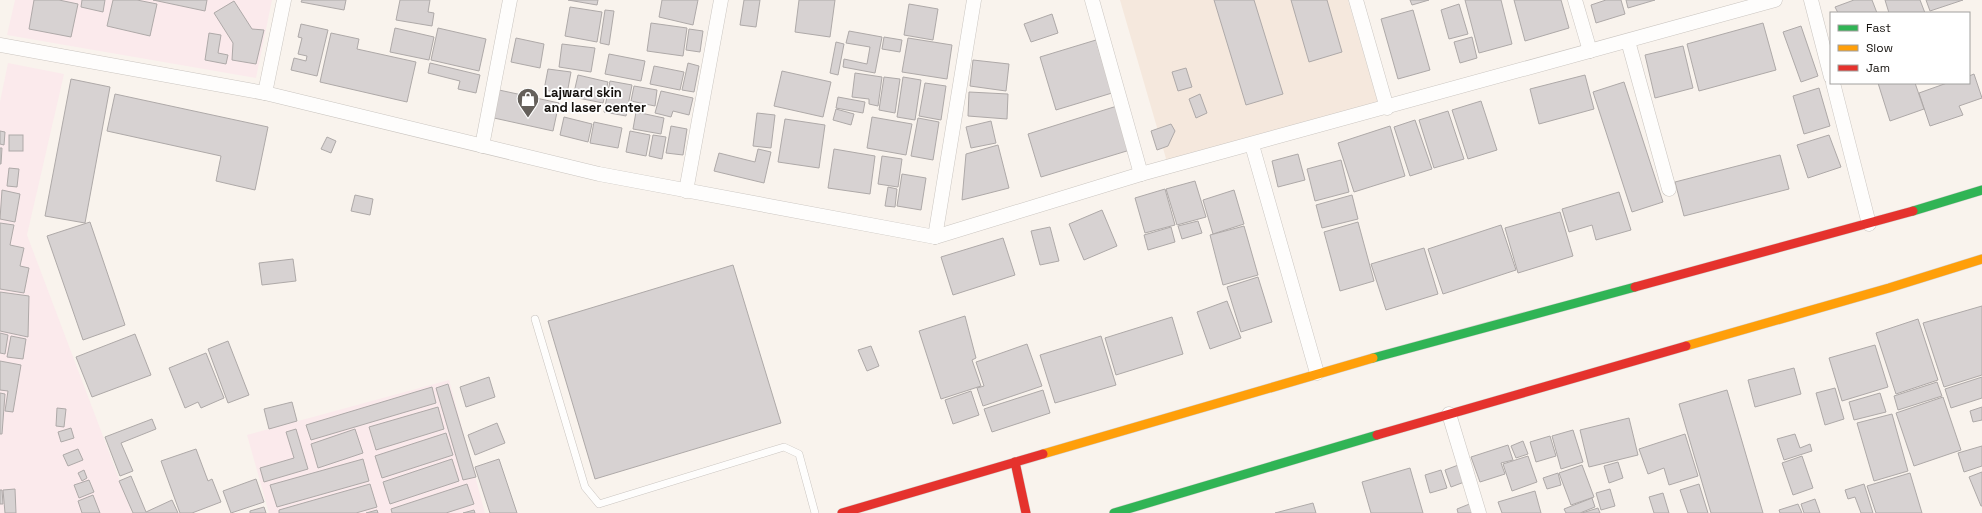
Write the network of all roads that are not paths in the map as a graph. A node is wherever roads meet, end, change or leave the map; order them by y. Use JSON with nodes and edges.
{"nodes":[{"id":1,"x":284,"y":0,"type":"edge"},
{"id":2,"x":510,"y":0,"type":"edge"},
{"id":3,"x":721,"y":0,"type":"edge"},
{"id":4,"x":974,"y":0,"type":"edge"},
{"id":5,"x":1092,"y":0,"type":"edge"},
{"id":6,"x":1356,"y":0,"type":"edge"},
{"id":7,"x":1575,"y":0,"type":"edge"},
{"id":8,"x":1775,"y":0,"type":"edge"},
{"id":9,"x":1811,"y":0,"type":"edge"},
{"id":10,"x":1628,"y":41,"type":"junction"},
{"id":11,"x":0,"y":45,"type":"edge"},
{"id":12,"x":1590,"y":51,"type":"junction"},
{"id":13,"x":1830,"y":73,"type":"edge"},
{"id":14,"x":1832,"y":84,"type":"edge"},
{"id":15,"x":265,"y":93,"type":"junction"},
{"id":16,"x":1387,"y":108,"type":"junction"},
{"id":17,"x":1252,"y":145,"type":"junction"},
{"id":18,"x":482,"y":146,"type":"junction"},
{"id":19,"x":1141,"y":174,"type":"junction"},
{"id":20,"x":1669,"y":189,"type":"dead end"},
{"id":21,"x":686,"y":191,"type":"junction"},
{"id":22,"x":1981,"y":195,"type":"edge"},
{"id":23,"x":1869,"y":224,"type":"junction"},
{"id":24,"x":935,"y":237,"type":"junction"},
{"id":25,"x":1981,"y":257,"type":"edge"},
{"id":26,"x":535,"y":319,"type":"dead end"},
{"id":27,"x":1317,"y":373,"type":"junction"},
{"id":28,"x":1449,"y":414,"type":"junction"},
{"id":29,"x":1015,"y":462,"type":"junction"},
{"id":30,"x":815,"y":513,"type":"edge"},
{"id":31,"x":842,"y":513,"type":"edge"},
{"id":32,"x":1026,"y":513,"type":"edge"},
{"id":33,"x":1114,"y":513,"type":"edge"},
{"id":34,"x":1479,"y":513,"type":"edge"}],
"edges":[{"from":1,"to":15,"type":"street"},
{"from":2,"to":18,"type":"street"},
{"from":3,"to":21,"type":"street"},
{"from":4,"to":24,"type":"street"},
{"from":5,"to":19,"type":"street"},
{"from":6,"to":16,"type":"street"},
{"from":7,"to":12,"type":"street"},
{"from":8,"to":10,"type":"street"},
{"from":9,"to":13,"type":"street"},
{"from":10,"to":12,"type":"street"},
{"from":10,"to":20,"type":"street"},
{"from":11,"to":15,"type":"street"},
{"from":12,"to":16,"type":"street"},
{"from":14,"to":23,"type":"street"},
{"from":15,"to":18,"type":"street"},
{"from":16,"to":17,"type":"street"},
{"from":17,"to":19,"type":"street"},
{"from":17,"to":27,"type":"street"},
{"from":18,"to":21,"type":"street"},
{"from":19,"to":24,"type":"street"},
{"from":21,"to":24,"type":"street"},
{"from":22,"to":23,"type":"main road"},
{"from":23,"to":27,"type":"main road"},
{"from":25,"to":28,"type":"main road"},
{"from":26,"to":30,"type":"lane"},
{"from":27,"to":29,"type":"main road"},
{"from":28,"to":33,"type":"main road"},
{"from":28,"to":34,"type":"street"},
{"from":29,"to":31,"type":"main road"},
{"from":29,"to":32,"type":"main road"}]}
